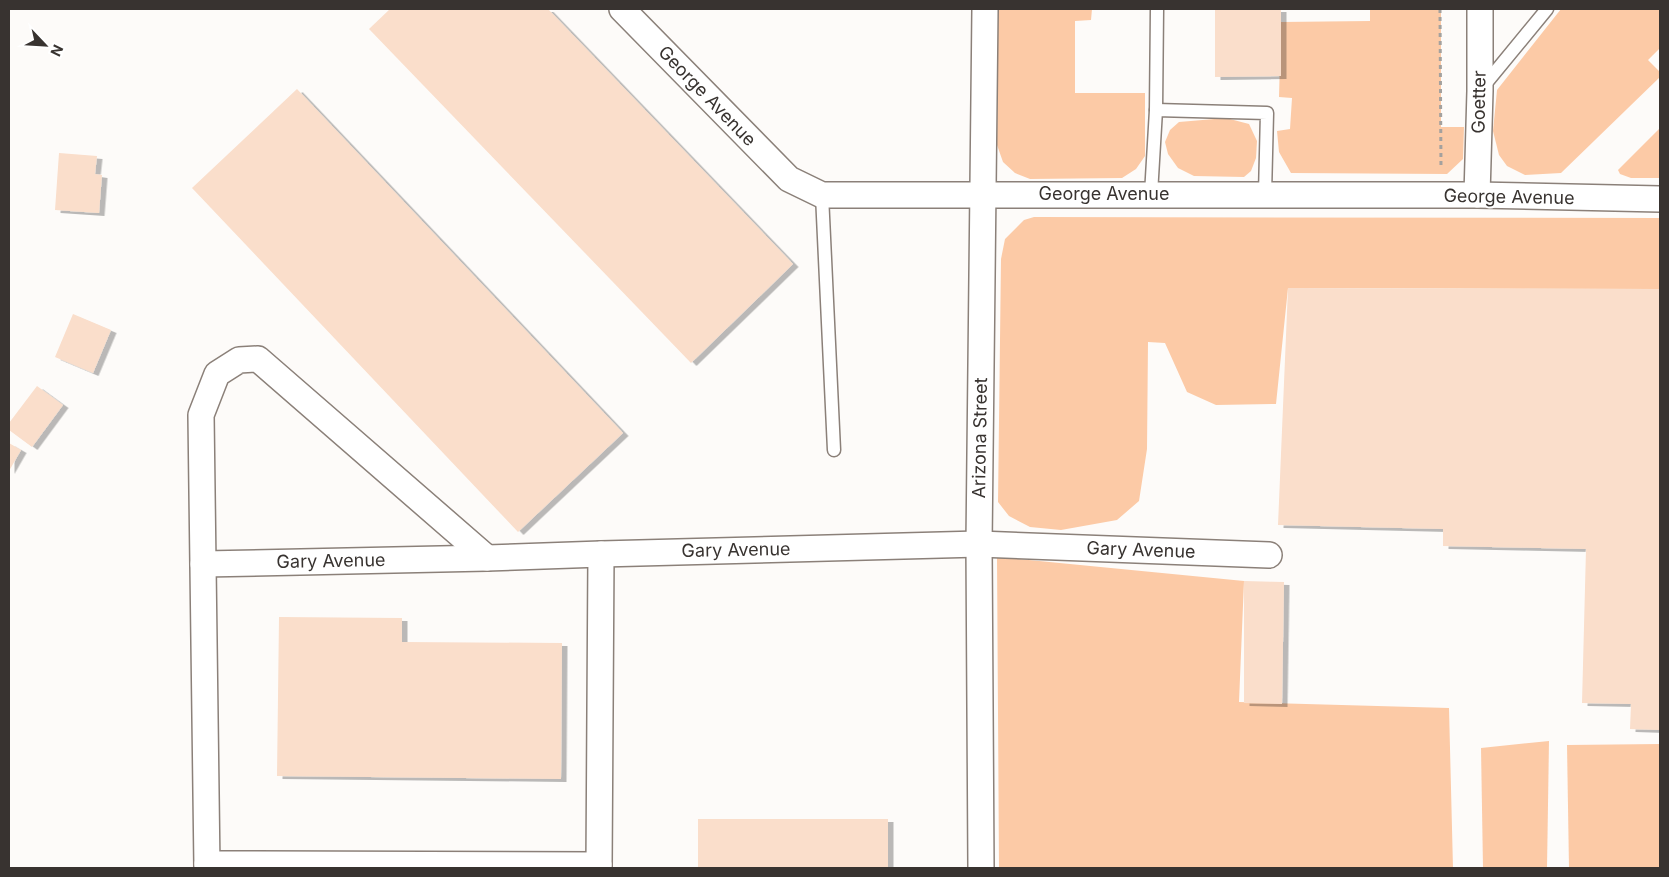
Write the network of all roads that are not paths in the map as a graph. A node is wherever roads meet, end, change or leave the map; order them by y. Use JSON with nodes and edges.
{"nodes":[{"id":1,"x":622,"y":9,"type":"edge"},
{"id":2,"x":985,"y":9,"type":"edge"},
{"id":3,"x":1157,"y":9,"type":"edge"},
{"id":4,"x":1480,"y":9,"type":"edge"},
{"id":5,"x":1547,"y":9,"type":"edge"},
{"id":6,"x":1480,"y":91,"type":"junction"},
{"id":7,"x":1156,"y":110,"type":"junction"},
{"id":8,"x":1151,"y":194,"type":"junction"},
{"id":9,"x":1264,"y":194,"type":"junction"},
{"id":10,"x":822,"y":195,"type":"junction"},
{"id":11,"x":983,"y":195,"type":"junction"},
{"id":12,"x":1477,"y":195,"type":"junction"},
{"id":13,"x":1660,"y":199,"type":"edge"},
{"id":14,"x":834,"y":450,"type":"dead end"},
{"id":15,"x":979,"y":544,"type":"junction"},
{"id":16,"x":601,"y":554,"type":"junction"},
{"id":17,"x":1269,"y":555,"type":"dead end"},
{"id":18,"x":487,"y":558,"type":"junction"},
{"id":19,"x":203,"y":564,"type":"junction"},
{"id":20,"x":207,"y":866,"type":"edge"},
{"id":21,"x":599,"y":867,"type":"edge"},
{"id":22,"x":981,"y":868,"type":"edge"}],
"edges":[{"from":1,"to":10,"type":"street","name":"George Avenue"},
{"from":2,"to":11,"type":"street","name":"Arizona Street"},
{"from":3,"to":7,"type":"lane"},
{"from":4,"to":6,"type":"street","name":"Goetter"},
{"from":5,"to":6,"type":"lane"},
{"from":6,"to":12,"type":"street","name":"Goetter"},
{"from":7,"to":8,"type":"lane"},
{"from":7,"to":9,"type":"lane"},
{"from":8,"to":9,"type":"street","name":"George Avenue"},
{"from":8,"to":11,"type":"street","name":"George Avenue"},
{"from":9,"to":12,"type":"street","name":"George Avenue"},
{"from":10,"to":11,"type":"street","name":"George Avenue"},
{"from":10,"to":14,"type":"lane"},
{"from":11,"to":15,"type":"street","name":"Arizona Street"},
{"from":12,"to":13,"type":"street","name":"George Avenue"},
{"from":15,"to":16,"type":"street","name":"Gary Avenue"},
{"from":15,"to":17,"type":"street","name":"Gary Avenue"},
{"from":15,"to":22,"type":"street","name":"Arizona Street"},
{"from":16,"to":18,"type":"street","name":"Gary Avenue"},
{"from":16,"to":21,"type":"street"},
{"from":18,"to":19,"type":"street","name":"Gary Avenue"},
{"from":18,"to":19,"type":"street"},
{"from":19,"to":20,"type":"street"},
{"from":20,"to":21,"type":"street"}]}
